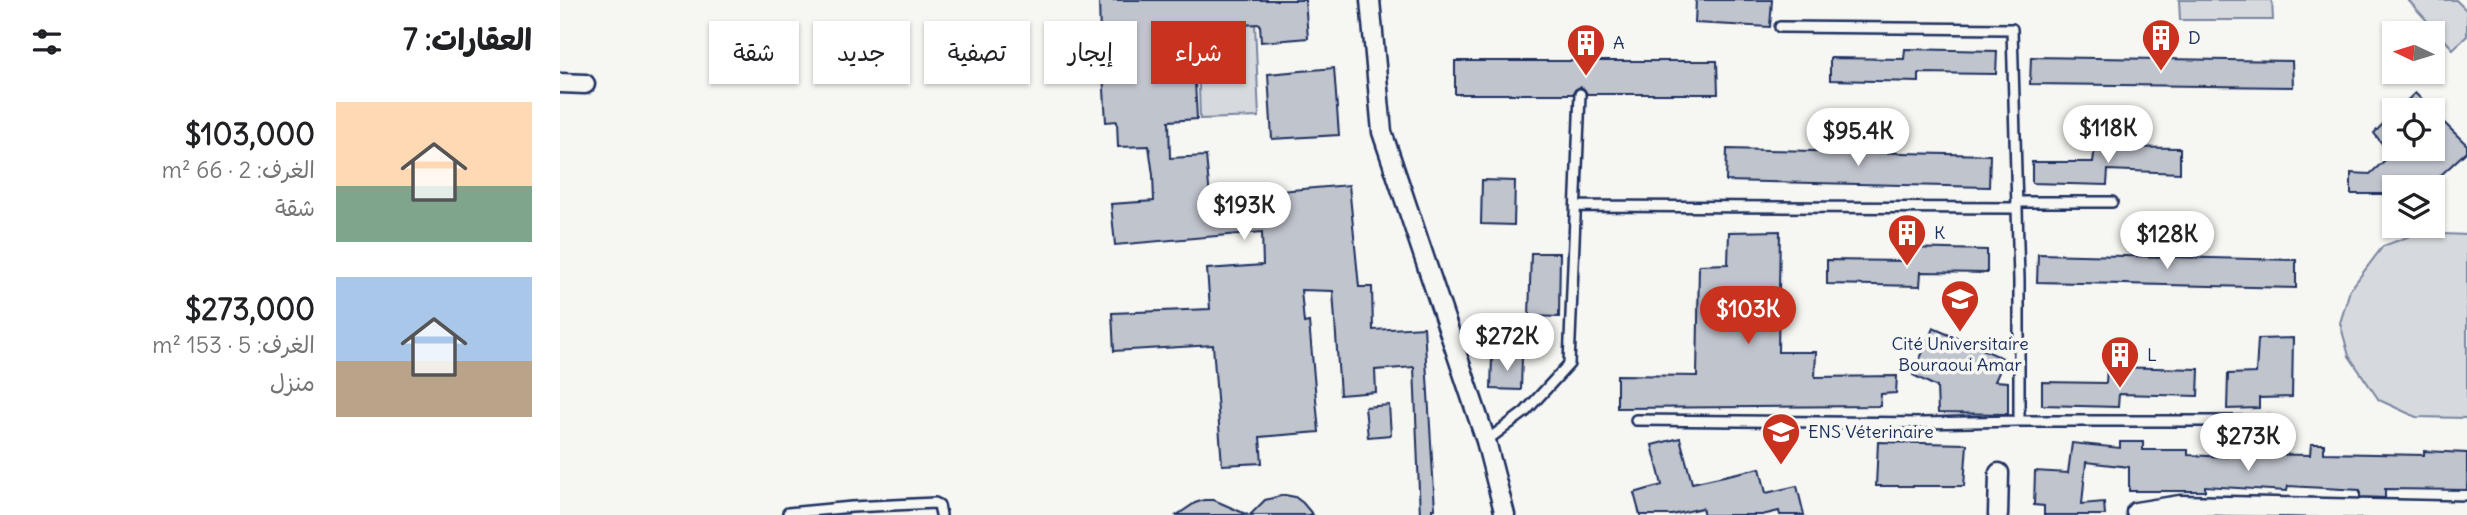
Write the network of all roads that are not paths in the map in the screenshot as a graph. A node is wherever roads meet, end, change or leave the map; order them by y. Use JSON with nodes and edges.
{"nodes":[{"id":1,"x":1370,"y":0,"type":"edge"},
{"id":2,"x":1780,"y":27,"type":"dead end"},
{"id":3,"x":560,"y":83,"type":"edge"},
{"id":4,"x":585,"y":84,"type":"dead end"},
{"id":5,"x":1580,"y":94,"type":"dead end"},
{"id":6,"x":2112,"y":202,"type":"dead end"},
{"id":7,"x":2017,"y":205,"type":"junction"},
{"id":8,"x":1576,"y":206,"type":"junction"},
{"id":9,"x":1636,"y":419,"type":"dead end"},
{"id":10,"x":2019,"y":421,"type":"junction"},
{"id":11,"x":2268,"y":421,"type":"dead end"},
{"id":12,"x":1486,"y":440,"type":"junction"},
{"id":13,"x":1999,"y":472,"type":"dead end"},
{"id":14,"x":2180,"y":510,"type":"edge"},
{"id":15,"x":2467,"y":511,"type":"edge"},
{"id":16,"x":2136,"y":512,"type":"dead end"},
{"id":17,"x":2353,"y":512,"type":"edge"},
{"id":18,"x":788,"y":513,"type":"edge"},
{"id":19,"x":942,"y":515,"type":"edge"},
{"id":20,"x":1505,"y":515,"type":"edge"},
{"id":21,"x":1998,"y":515,"type":"edge"}],
"edges":[{"from":1,"to":12,"type":"street"},
{"from":2,"to":7,"type":"lane"},
{"from":3,"to":4,"type":"street"},
{"from":5,"to":8,"type":"lane"},
{"from":6,"to":7,"type":"lane"},
{"from":7,"to":8,"type":"lane"},
{"from":7,"to":10,"type":"lane"},
{"from":8,"to":12,"type":"lane"},
{"from":9,"to":10,"type":"lane"},
{"from":10,"to":11,"type":"lane"},
{"from":12,"to":20,"type":"street"},
{"from":13,"to":21,"type":"street"},
{"from":14,"to":16,"type":"street"},
{"from":14,"to":17,"type":"street"},
{"from":15,"to":17,"type":"street"},
{"from":18,"to":19,"type":"lane"}]}
